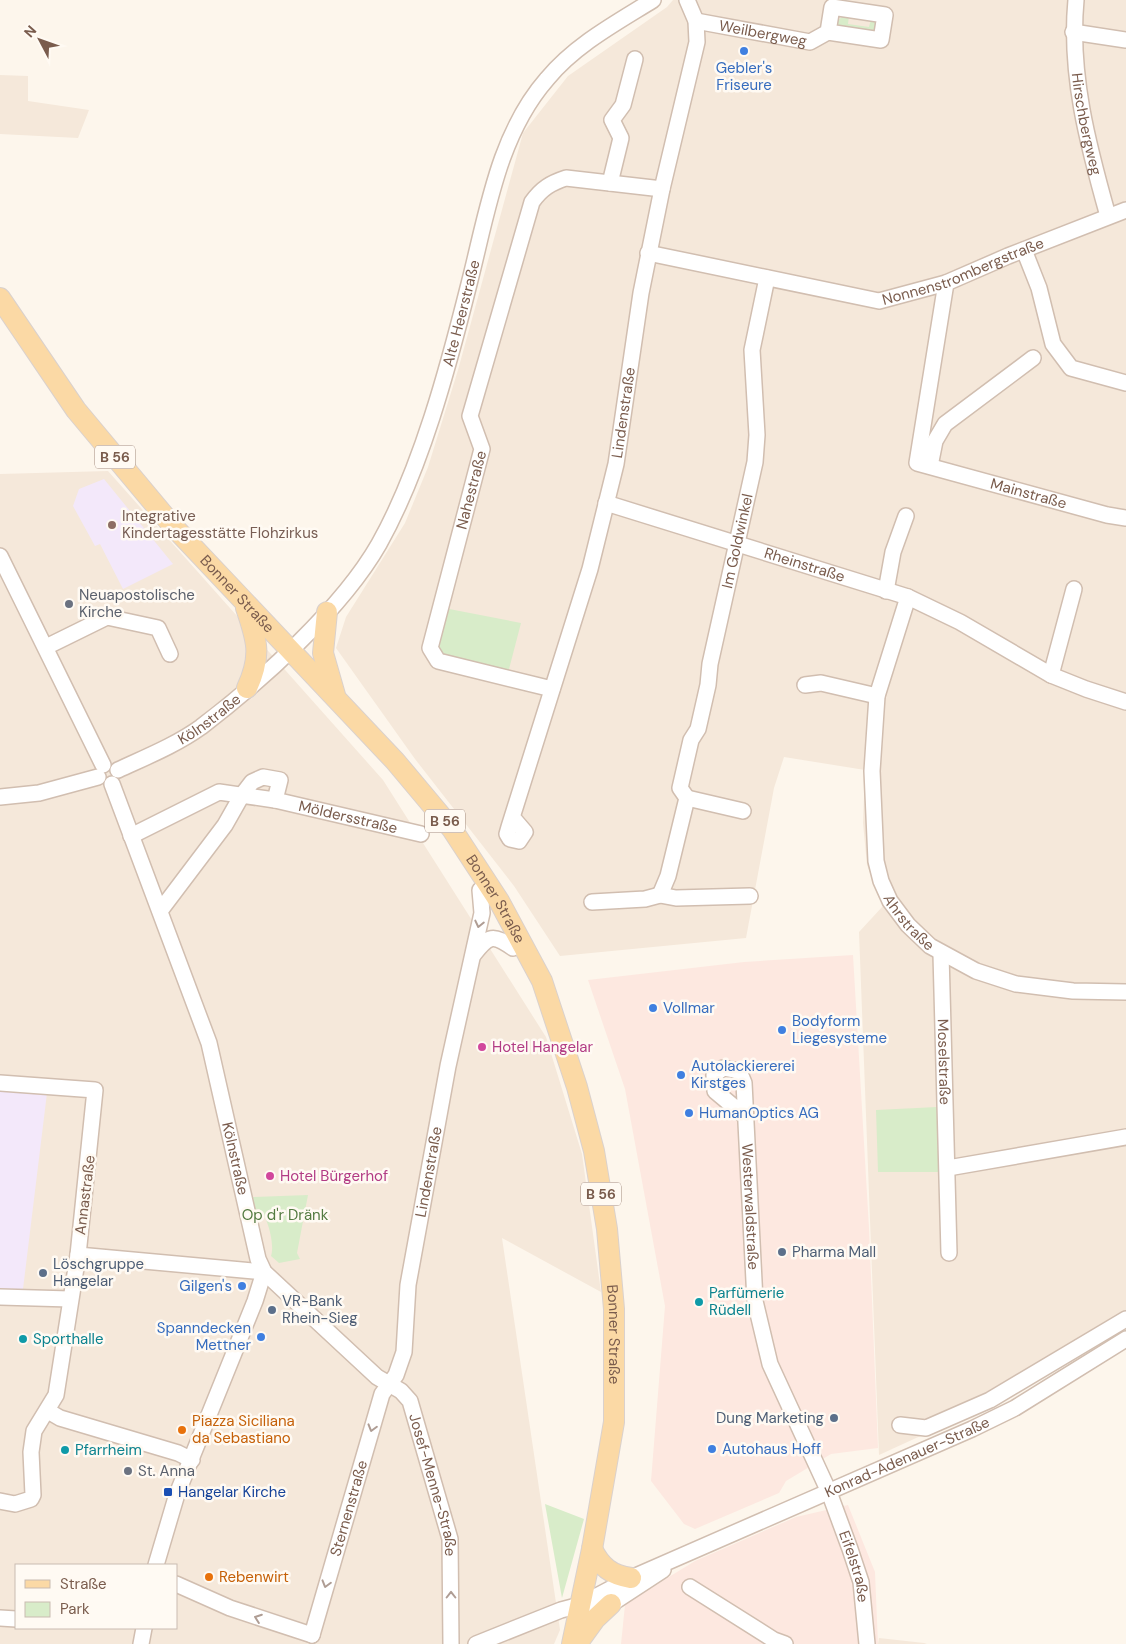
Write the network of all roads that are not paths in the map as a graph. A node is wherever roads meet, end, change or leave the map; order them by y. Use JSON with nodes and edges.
{"nodes":[{"id":1,"x":653,"y":0,"type":"edge"},
{"id":2,"x":687,"y":0,"type":"edge"},
{"id":3,"x":1076,"y":0,"type":"edge"},
{"id":4,"x":696,"y":21,"type":"junction"},
{"id":5,"x":828,"y":32,"type":"dead end"},
{"id":6,"x":1073,"y":32,"type":"junction"},
{"id":7,"x":1126,"y":40,"type":"edge"},
{"id":8,"x":635,"y":59,"type":"dead end"},
{"id":9,"x":610,"y":183,"type":"junction"},
{"id":10,"x":662,"y":188,"type":"junction"},
{"id":11,"x":1126,"y":210,"type":"edge"},
{"id":12,"x":1108,"y":216,"type":"junction"},
{"id":13,"x":1024,"y":250,"type":"junction"},
{"id":14,"x":648,"y":253,"type":"junction"},
{"id":15,"x":767,"y":278,"type":"junction"},
{"id":16,"x":946,"y":283,"type":"junction"},
{"id":17,"x":0,"y":298,"type":"edge"},
{"id":18,"x":1033,"y":358,"type":"dead end"},
{"id":19,"x":1126,"y":383,"type":"edge"},
{"id":20,"x":930,"y":466,"type":"junction"},
{"id":21,"x":606,"y":503,"type":"junction"},
{"id":22,"x":906,"y":516,"type":"dead end"},
{"id":23,"x":1126,"y":518,"type":"edge"},
{"id":24,"x":735,"y":544,"type":"junction"},
{"id":25,"x":0,"y":556,"type":"edge"},
{"id":26,"x":1074,"y":589,"type":"dead end"},
{"id":27,"x":886,"y":591,"type":"junction"},
{"id":28,"x":908,"y":597,"type":"junction"},
{"id":29,"x":244,"y":603,"type":"junction"},
{"id":30,"x":327,"y":612,"type":"junction"},
{"id":31,"x":46,"y":647,"type":"junction"},
{"id":32,"x":290,"y":650,"type":"junction"},
{"id":33,"x":170,"y":654,"type":"dead end"},
{"id":34,"x":1051,"y":675,"type":"junction"},
{"id":35,"x":805,"y":685,"type":"dead end"},
{"id":36,"x":247,"y":688,"type":"junction"},
{"id":37,"x":552,"y":689,"type":"junction"},
{"id":38,"x":877,"y":696,"type":"junction"},
{"id":39,"x":336,"y":699,"type":"junction"},
{"id":40,"x":1126,"y":702,"type":"edge"},
{"id":41,"x":395,"y":761,"type":"junction"},
{"id":42,"x":101,"y":771,"type":"junction"},
{"id":43,"x":115,"y":777,"type":"junction"},
{"id":44,"x":242,"y":795,"type":"junction"},
{"id":45,"x":0,"y":796,"type":"edge"},
{"id":46,"x":687,"y":798,"type":"junction"},
{"id":47,"x":275,"y":800,"type":"junction"},
{"id":48,"x":742,"y":811,"type":"dead end"},
{"id":49,"x":513,"y":818,"type":"dead end"},
{"id":50,"x":421,"y":834,"type":"dead end"},
{"id":51,"x":131,"y":836,"type":"junction"},
{"id":52,"x":480,"y":890,"type":"junction"},
{"id":53,"x":660,"y":895,"type":"junction"},
{"id":54,"x":750,"y":896,"type":"dead end"},
{"id":55,"x":592,"y":902,"type":"dead end"},
{"id":56,"x":160,"y":912,"type":"junction"},
{"id":57,"x":513,"y":948,"type":"junction"},
{"id":58,"x":941,"y":954,"type":"junction"},
{"id":59,"x":472,"y":958,"type":"junction"},
{"id":60,"x":1126,"y":992,"type":"edge"},
{"id":61,"x":556,"y":1027,"type":"junction"},
{"id":62,"x":0,"y":1083,"type":"edge"},
{"id":63,"x":746,"y":1117,"type":"dead end"},
{"id":64,"x":1126,"y":1137,"type":"edge"},
{"id":65,"x":948,"y":1168,"type":"junction"},
{"id":66,"x":949,"y":1253,"type":"dead end"},
{"id":67,"x":78,"y":1255,"type":"junction"},
{"id":68,"x":264,"y":1272,"type":"junction"},
{"id":69,"x":0,"y":1297,"type":"edge"},
{"id":70,"x":70,"y":1299,"type":"junction"},
{"id":71,"x":1126,"y":1319,"type":"edge"},
{"id":72,"x":1126,"y":1340,"type":"edge"},
{"id":73,"x":389,"y":1383,"type":"junction"},
{"id":74,"x":48,"y":1411,"type":"junction"},
{"id":75,"x":900,"y":1425,"type":"dead end"},
{"id":76,"x":192,"y":1460,"type":"junction"},
{"id":77,"x":829,"y":1492,"type":"junction"},
{"id":78,"x":0,"y":1501,"type":"edge"},
{"id":79,"x":592,"y":1549,"type":"junction"},
{"id":80,"x":680,"y":1557,"type":"junction"},
{"id":81,"x":156,"y":1564,"type":"edge"},
{"id":82,"x":631,"y":1578,"type":"junction"},
{"id":83,"x":178,"y":1585,"type":"edge"},
{"id":84,"x":690,"y":1587,"type":"dead end"},
{"id":85,"x":611,"y":1604,"type":"junction"},
{"id":86,"x":580,"y":1605,"type":"junction"},
{"id":87,"x":0,"y":1618,"type":"edge"},
{"id":88,"x":15,"y":1618,"type":"edge"},
{"id":89,"x":144,"y":1629,"type":"edge"},
{"id":90,"x":313,"y":1639,"type":"edge"},
{"id":91,"x":141,"y":1644,"type":"edge"},
{"id":92,"x":451,"y":1644,"type":"edge"},
{"id":93,"x":476,"y":1644,"type":"edge"},
{"id":94,"x":572,"y":1644,"type":"edge"},
{"id":95,"x":577,"y":1644,"type":"edge"},
{"id":96,"x":785,"y":1644,"type":"edge"},
{"id":97,"x":867,"y":1644,"type":"edge"}],
"edges":[{"from":1,"to":30,"type":"street","name":"Alte Heerstraße"},
{"from":2,"to":4,"type":"street","name":"Lindenstraße"},
{"from":3,"to":6,"type":"street","name":"Hirschbergweg"},
{"from":4,"to":5,"type":"street","name":"Weilbergweg"},
{"from":4,"to":10,"type":"street","name":"Lindenstraße"},
{"from":6,"to":7,"type":"street"},
{"from":6,"to":12,"type":"street","name":"Hirschbergweg"},
{"from":8,"to":9,"type":"street"},
{"from":9,"to":10,"type":"street","name":"Nahestraße"},
{"from":9,"to":37,"type":"street","name":"Nahestraße"},
{"from":10,"to":14,"type":"street","name":"Lindenstraße"},
{"from":11,"to":12,"type":"street","name":"Nonnenstrombergstraße"},
{"from":12,"to":13,"type":"street","name":"Nonnenstrombergstraße"},
{"from":13,"to":16,"type":"street","name":"Nonnenstrombergstraße"},
{"from":13,"to":19,"type":"street"},
{"from":14,"to":15,"type":"street","name":"Nonnenstrombergstraße"},
{"from":14,"to":21,"type":"street","name":"Lindenstraße"},
{"from":15,"to":16,"type":"street","name":"Nonnenstrombergstraße"},
{"from":15,"to":24,"type":"street","name":"Im Goldwinkel"},
{"from":16,"to":20,"type":"street"},
{"from":17,"to":29,"type":"main road","name":"Bonner Straße","number":"B 56"},
{"from":18,"to":20,"type":"street"},
{"from":20,"to":23,"type":"street","name":"Mainstraße"},
{"from":21,"to":24,"type":"street","name":"Rheinstraße"},
{"from":21,"to":37,"type":"street","name":"Lindenstraße"},
{"from":22,"to":27,"type":"street"},
{"from":24,"to":27,"type":"street","name":"Rheinstraße"},
{"from":24,"to":46,"type":"street","name":"Im Goldwinkel"},
{"from":25,"to":31,"type":"street"},
{"from":26,"to":34,"type":"street"},
{"from":27,"to":28,"type":"street","name":"Rheinstraße"},
{"from":28,"to":34,"type":"street","name":"Rheinstraße"},
{"from":28,"to":38,"type":"street","name":"Ahrstraße"},
{"from":29,"to":32,"type":"main road","name":"Bonner Straße","number":"B 56"},
{"from":29,"to":36,"type":"main road"},
{"from":30,"to":32,"type":"street","name":"Alte Heerstraße"},
{"from":30,"to":39,"type":"main road"},
{"from":31,"to":33,"type":"street"},
{"from":31,"to":42,"type":"street"},
{"from":32,"to":36,"type":"street","name":"Kölnstraße"},
{"from":32,"to":39,"type":"main road","name":"Bonner Straße","number":"B 56"},
{"from":34,"to":40,"type":"street","name":"Rheinstraße"},
{"from":35,"to":38,"type":"street"},
{"from":36,"to":43,"type":"street","name":"Kölnstraße"},
{"from":37,"to":49,"type":"street","name":"Lindenstraße"},
{"from":38,"to":58,"type":"street","name":"Ahrstraße"},
{"from":39,"to":41,"type":"main road","name":"Bonner Straße","number":"B 56"},
{"from":41,"to":52,"type":"main road","name":"Bonner Straße","number":"B 56"},
{"from":41,"to":61,"type":"main road","name":"Bonner Straße","number":"B 56"},
{"from":42,"to":43,"type":"street"},
{"from":42,"to":45,"type":"street"},
{"from":43,"to":51,"type":"street","name":"Kölnstraße"},
{"from":44,"to":47,"type":"street","name":"Möldersstraße"},
{"from":44,"to":47,"type":"street"},
{"from":44,"to":51,"type":"street"},
{"from":44,"to":56,"type":"street"},
{"from":46,"to":48,"type":"street"},
{"from":46,"to":53,"type":"street","name":"Im Goldwinkel"},
{"from":47,"to":50,"type":"street","name":"Möldersstraße"},
{"from":51,"to":56,"type":"street","name":"Kölnstraße"},
{"from":52,"to":57,"type":"main road","name":"Bonner Straße","number":"B 56"},
{"from":52,"to":59,"type":"street","name":"Lindenstraße","one_way":true},
{"from":53,"to":54,"type":"street"},
{"from":53,"to":55,"type":"street"},
{"from":56,"to":68,"type":"street","name":"Kölnstraße"},
{"from":57,"to":59,"type":"street","name":"Lindenstraße"},
{"from":57,"to":61,"type":"main road","name":"Bonner Straße","number":"B 56"},
{"from":58,"to":60,"type":"street","name":"Ahrstraße"},
{"from":58,"to":65,"type":"street","name":"Moselstraße"},
{"from":59,"to":73,"type":"street","name":"Lindenstraße"},
{"from":61,"to":79,"type":"main road","name":"Bonner Straße","number":"B 56"},
{"from":62,"to":67,"type":"street","name":"Annastraße"},
{"from":63,"to":77,"type":"street","name":"Westerwaldstraße"},
{"from":64,"to":65,"type":"street"},
{"from":65,"to":66,"type":"street","name":"Moselstraße"},
{"from":67,"to":68,"type":"street"},
{"from":67,"to":70,"type":"street","name":"Annastraße"},
{"from":68,"to":73,"type":"street","name":"Josef-Menne-Straße"},
{"from":68,"to":76,"type":"street"},
{"from":69,"to":70,"type":"street"},
{"from":70,"to":74,"type":"street","name":"Annastraße"},
{"from":71,"to":75,"type":"street","name":"Konrad-Adenauer-Straße"},
{"from":72,"to":77,"type":"street","name":"Konrad-Adenauer-Straße"},
{"from":73,"to":90,"type":"street","name":"Sternenstraße","one_way":true},
{"from":92,"to":73,"type":"street","name":"Josef-Menne-Straße","one_way":true},
{"from":74,"to":76,"type":"street"},
{"from":74,"to":78,"type":"street","name":"Annastraße"},
{"from":76,"to":81,"type":"street"},
{"from":77,"to":80,"type":"street","name":"Konrad-Adenauer-Straße"},
{"from":77,"to":97,"type":"street","name":"Eifelstraße"},
{"from":79,"to":82,"type":"main road"},
{"from":79,"to":86,"type":"main road","name":"Bonner Straße","number":"B 56"},
{"from":80,"to":82,"type":"street","name":"Konrad-Adenauer-Straße"},
{"from":80,"to":85,"type":"street","name":"Konrad-Adenauer-Straße"},
{"from":82,"to":86,"type":"street","name":"Konrad-Adenauer-Straße"},
{"from":90,"to":83,"type":"street","one_way":true},
{"from":84,"to":96,"type":"street"},
{"from":85,"to":86,"type":"street","name":"Konrad-Adenauer-Straße"},
{"from":85,"to":95,"type":"main road"},
{"from":86,"to":93,"type":"street"},
{"from":86,"to":94,"type":"main road","name":"Bonner Straße","number":"B 56"},
{"from":87,"to":88,"type":"street"},
{"from":89,"to":91,"type":"street"}]}
